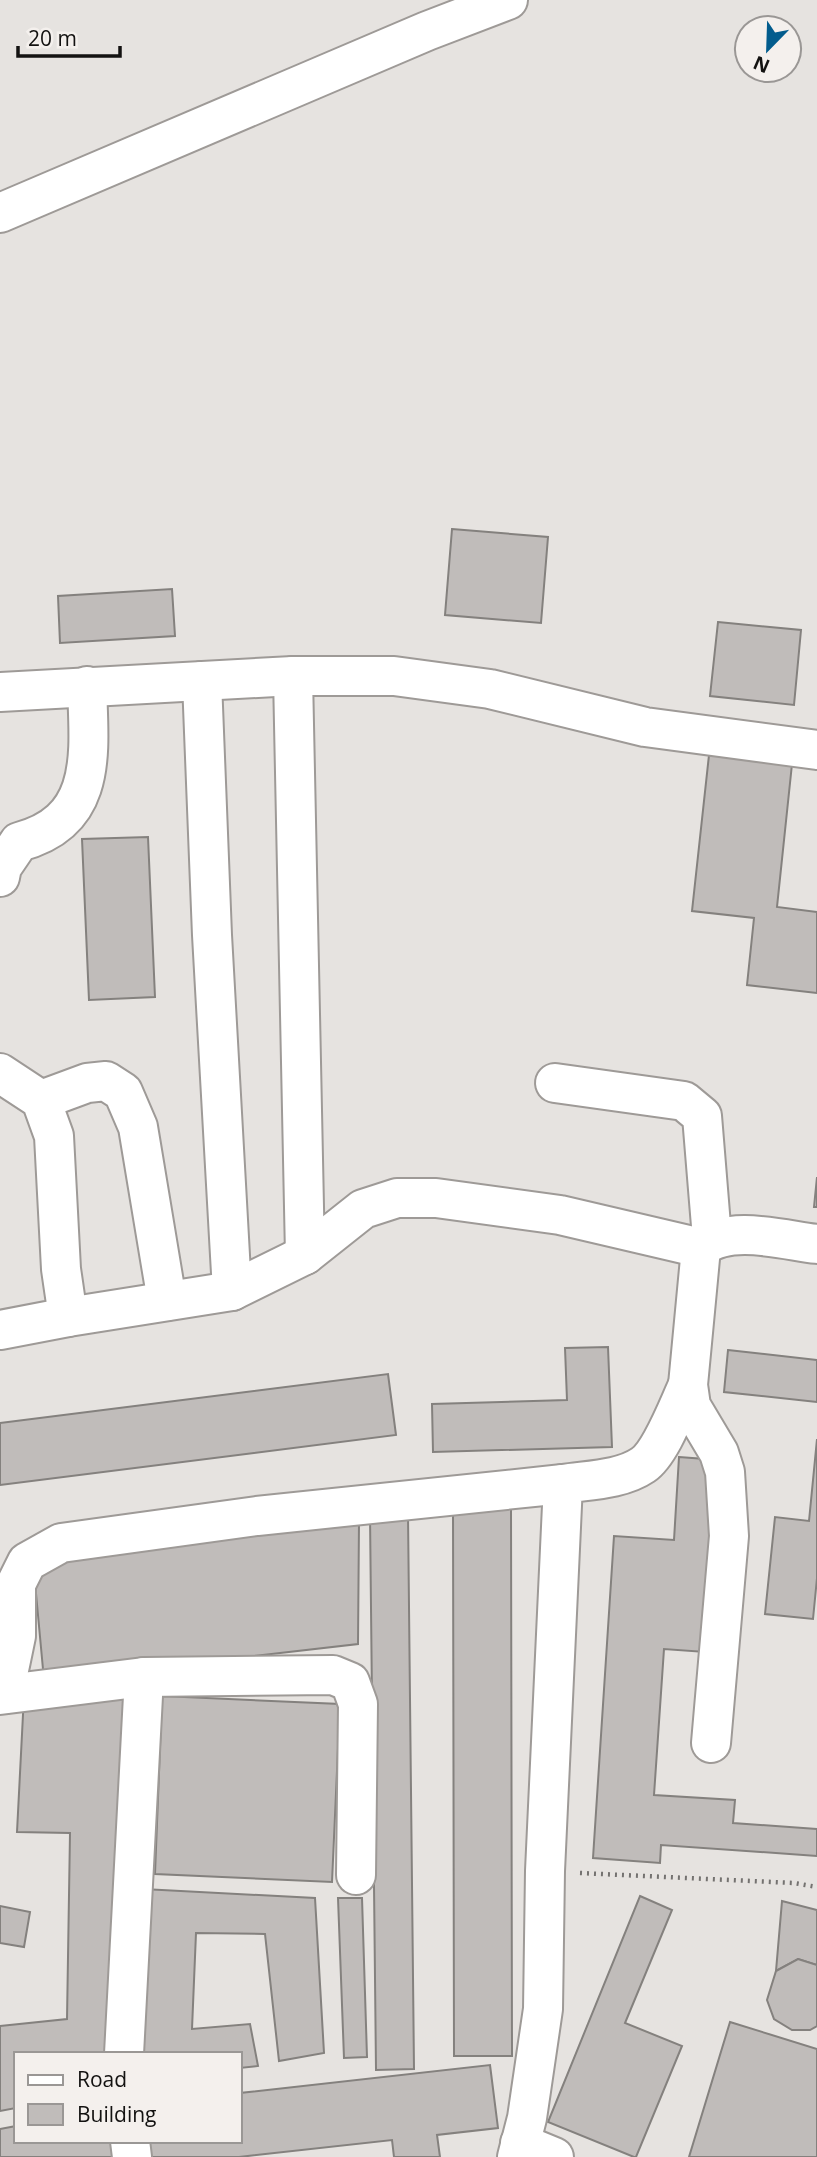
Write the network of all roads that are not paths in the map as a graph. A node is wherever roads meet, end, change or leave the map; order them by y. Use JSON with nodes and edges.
{"nodes":[{"id":1,"x":508,"y":0,"type":"edge"},
{"id":2,"x":0,"y":213,"type":"edge"},
{"id":3,"x":293,"y":676,"type":"junction"},
{"id":4,"x":202,"y":681,"type":"junction"},
{"id":5,"x":87,"y":686,"type":"junction"},
{"id":6,"x":0,"y":692,"type":"edge"},
{"id":7,"x":817,"y":750,"type":"edge"},
{"id":8,"x":0,"y":877,"type":"edge"},
{"id":9,"x":0,"y":1073,"type":"edge"},
{"id":10,"x":555,"y":1083,"type":"dead end"},
{"id":11,"x":41,"y":1100,"type":"junction"},
{"id":12,"x":707,"y":1243,"type":"junction"},
{"id":13,"x":817,"y":1244,"type":"edge"},
{"id":14,"x":305,"y":1255,"type":"junction"},
{"id":15,"x":232,"y":1291,"type":"junction"},
{"id":16,"x":167,"y":1301,"type":"junction"},
{"id":17,"x":68,"y":1317,"type":"junction"},
{"id":18,"x":0,"y":1330,"type":"edge"},
{"id":19,"x":688,"y":1385,"type":"junction"},
{"id":20,"x":563,"y":1484,"type":"junction"},
{"id":21,"x":144,"y":1677,"type":"junction"},
{"id":22,"x":2,"y":1695,"type":"edge"},
{"id":23,"x":711,"y":1743,"type":"dead end"},
{"id":24,"x":356,"y":1875,"type":"dead end"},
{"id":25,"x":124,"y":2052,"type":"edge"},
{"id":26,"x":530,"y":2152,"type":"edge"}],
"edges":[{"from":1,"to":2,"type":"lane"},
{"from":3,"to":4,"type":"lane"},
{"from":3,"to":7,"type":"lane"},
{"from":3,"to":14,"type":"lane"},
{"from":4,"to":5,"type":"lane"},
{"from":4,"to":15,"type":"lane"},
{"from":5,"to":6,"type":"lane"},
{"from":5,"to":8,"type":"lane"},
{"from":9,"to":11,"type":"lane"},
{"from":10,"to":12,"type":"lane"},
{"from":11,"to":16,"type":"lane"},
{"from":11,"to":17,"type":"lane"},
{"from":12,"to":13,"type":"lane"},
{"from":12,"to":14,"type":"lane"},
{"from":12,"to":19,"type":"lane"},
{"from":14,"to":15,"type":"lane"},
{"from":15,"to":16,"type":"lane"},
{"from":16,"to":17,"type":"lane"},
{"from":17,"to":18,"type":"lane"},
{"from":19,"to":20,"type":"lane"},
{"from":19,"to":23,"type":"lane"},
{"from":20,"to":22,"type":"lane"},
{"from":20,"to":26,"type":"lane"},
{"from":21,"to":22,"type":"lane"},
{"from":21,"to":24,"type":"lane"},
{"from":21,"to":25,"type":"lane"}]}
